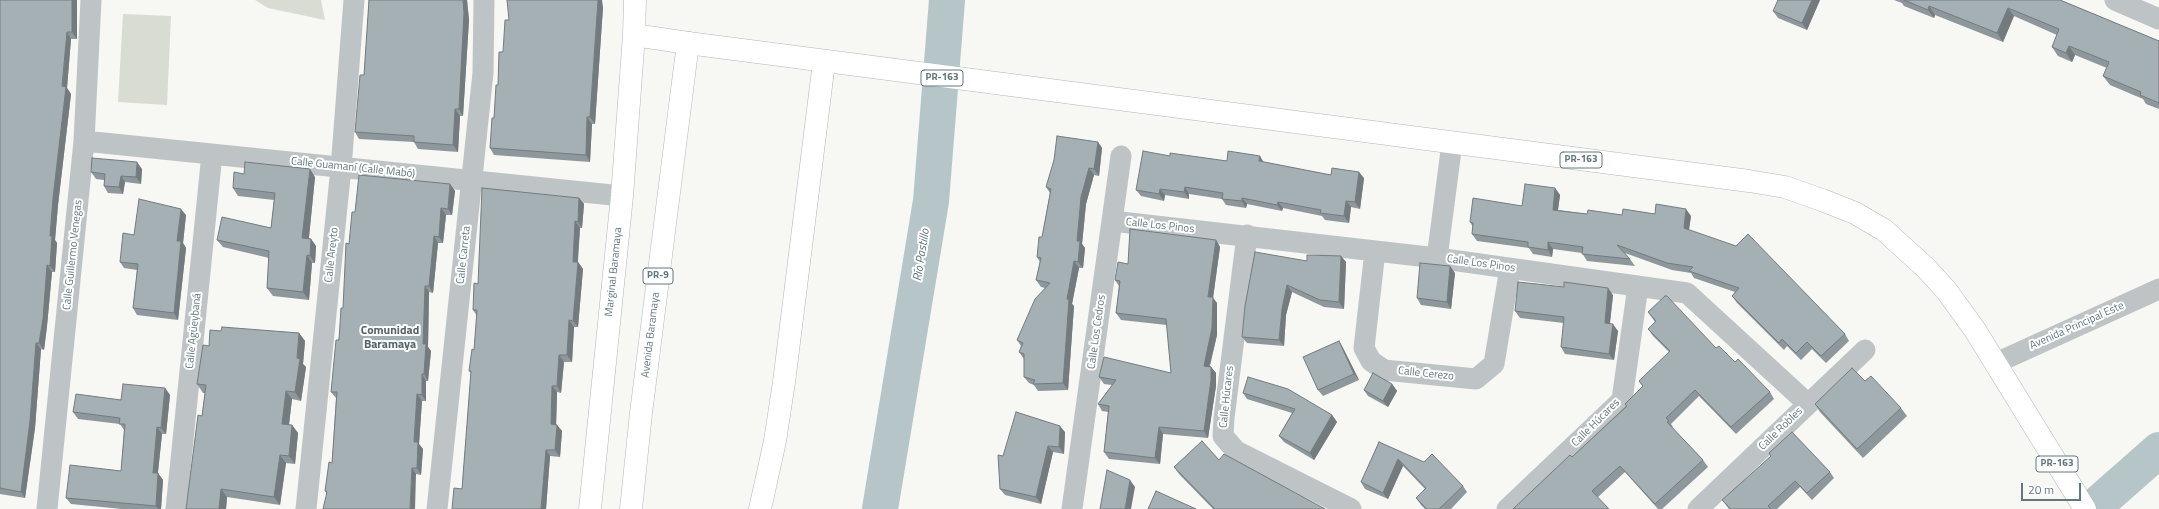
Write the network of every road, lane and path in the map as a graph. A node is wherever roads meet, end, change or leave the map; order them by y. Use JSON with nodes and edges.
{"nodes":[{"id":1,"x":91,"y":0,"type":"edge"},
{"id":2,"x":354,"y":0,"type":"edge"},
{"id":3,"x":484,"y":0,"type":"edge"},
{"id":4,"x":635,"y":0,"type":"edge"},
{"id":5,"x":2115,"y":0,"type":"edge"},
{"id":6,"x":2159,"y":19,"type":"edge"},
{"id":7,"x":634,"y":35,"type":"junction"},
{"id":8,"x":688,"y":43,"type":"junction"},
{"id":9,"x":824,"y":62,"type":"junction"},
{"id":10,"x":84,"y":141,"type":"junction"},
{"id":11,"x":1452,"y":143,"type":"junction"},
{"id":12,"x":212,"y":154,"type":"junction"},
{"id":13,"x":1121,"y":156,"type":"dead end"},
{"id":14,"x":341,"y":168,"type":"junction"},
{"id":15,"x":472,"y":180,"type":"junction"},
{"id":16,"x":622,"y":196,"type":"junction"},
{"id":17,"x":1112,"y":221,"type":"junction"},
{"id":18,"x":1247,"y":235,"type":"junction"},
{"id":19,"x":1375,"y":251,"type":"junction"},
{"id":20,"x":1437,"y":258,"type":"junction"},
{"id":21,"x":1510,"y":268,"type":"junction"},
{"id":22,"x":1638,"y":286,"type":"junction"},
{"id":23,"x":2159,"y":289,"type":"edge"},
{"id":24,"x":1865,"y":350,"type":"dead end"},
{"id":25,"x":1996,"y":363,"type":"junction"},
{"id":26,"x":1808,"y":404,"type":"junction"},
{"id":27,"x":48,"y":509,"type":"edge"},
{"id":28,"x":176,"y":509,"type":"edge"},
{"id":29,"x":306,"y":509,"type":"edge"},
{"id":30,"x":437,"y":509,"type":"edge"},
{"id":31,"x":590,"y":509,"type":"edge"},
{"id":32,"x":631,"y":509,"type":"edge"},
{"id":33,"x":760,"y":509,"type":"edge"},
{"id":34,"x":1072,"y":509,"type":"edge"},
{"id":35,"x":1351,"y":509,"type":"edge"},
{"id":36,"x":1507,"y":509,"type":"edge"},
{"id":37,"x":1698,"y":509,"type":"edge"},
{"id":38,"x":2085,"y":509,"type":"edge"}],
"edges":[{"from":1,"to":10,"type":"street","name":"Calle Guillermo Venegas"},
{"from":2,"to":14,"type":"street","name":"Calle Areyto"},
{"from":3,"to":15,"type":"street","name":"Calle Carreta"},
{"from":4,"to":7,"type":"main road","name":"Marginal Baramaya"},
{"from":5,"to":6,"type":"street"},
{"from":7,"to":8,"type":"main road","number":"PR-163"},
{"from":7,"to":16,"type":"main road","name":"Marginal Baramaya"},
{"from":8,"to":9,"type":"main road","number":"PR-163"},
{"from":8,"to":32,"type":"main road","name":"Avenida Baramaya","number":"PR-9"},
{"from":9,"to":11,"type":"main road","number":"PR-163"},
{"from":9,"to":33,"type":"main road"},
{"from":10,"to":12,"type":"street","name":"Calle Guamaní (Calle Mabó)"},
{"from":10,"to":27,"type":"street","name":"Calle Guillermo Venegas"},
{"from":11,"to":20,"type":"street"},
{"from":11,"to":25,"type":"main road","number":"PR-163"},
{"from":12,"to":14,"type":"street","name":"Calle Guamaní (Calle Mabó)"},
{"from":12,"to":28,"type":"street","name":"Calle Agüeybaná"},
{"from":13,"to":17,"type":"street","name":"Calle Los Cedros"},
{"from":14,"to":15,"type":"street","name":"Calle Guamaní (Calle Mabó)"},
{"from":14,"to":29,"type":"street","name":"Calle Areyto"},
{"from":15,"to":16,"type":"street","name":"Calle Guamaní (Calle Mabó)"},
{"from":15,"to":30,"type":"street","name":"Calle Carreta"},
{"from":16,"to":31,"type":"main road","name":"Marginal Baramaya"},
{"from":17,"to":18,"type":"street","name":"Calle Los Pinos"},
{"from":17,"to":34,"type":"street","name":"Calle Los Cedros"},
{"from":18,"to":19,"type":"street","name":"Calle Los Pinos"},
{"from":18,"to":35,"type":"street","name":"Calle Húcares"},
{"from":19,"to":20,"type":"street","name":"Calle Los Pinos"},
{"from":19,"to":21,"type":"street","name":"Calle Cerezo"},
{"from":20,"to":21,"type":"street","name":"Calle Los Pinos"},
{"from":21,"to":22,"type":"street","name":"Calle Los Pinos"},
{"from":22,"to":26,"type":"street","name":"Calle Los Pinos"},
{"from":22,"to":36,"type":"street","name":"Calle Húcares"},
{"from":23,"to":25,"type":"street","name":"Avenida Principal Este"},
{"from":24,"to":26,"type":"street","name":"Calle Robles"},
{"from":25,"to":38,"type":"main road","number":"PR-163"},
{"from":26,"to":37,"type":"street","name":"Calle Robles"}]}
